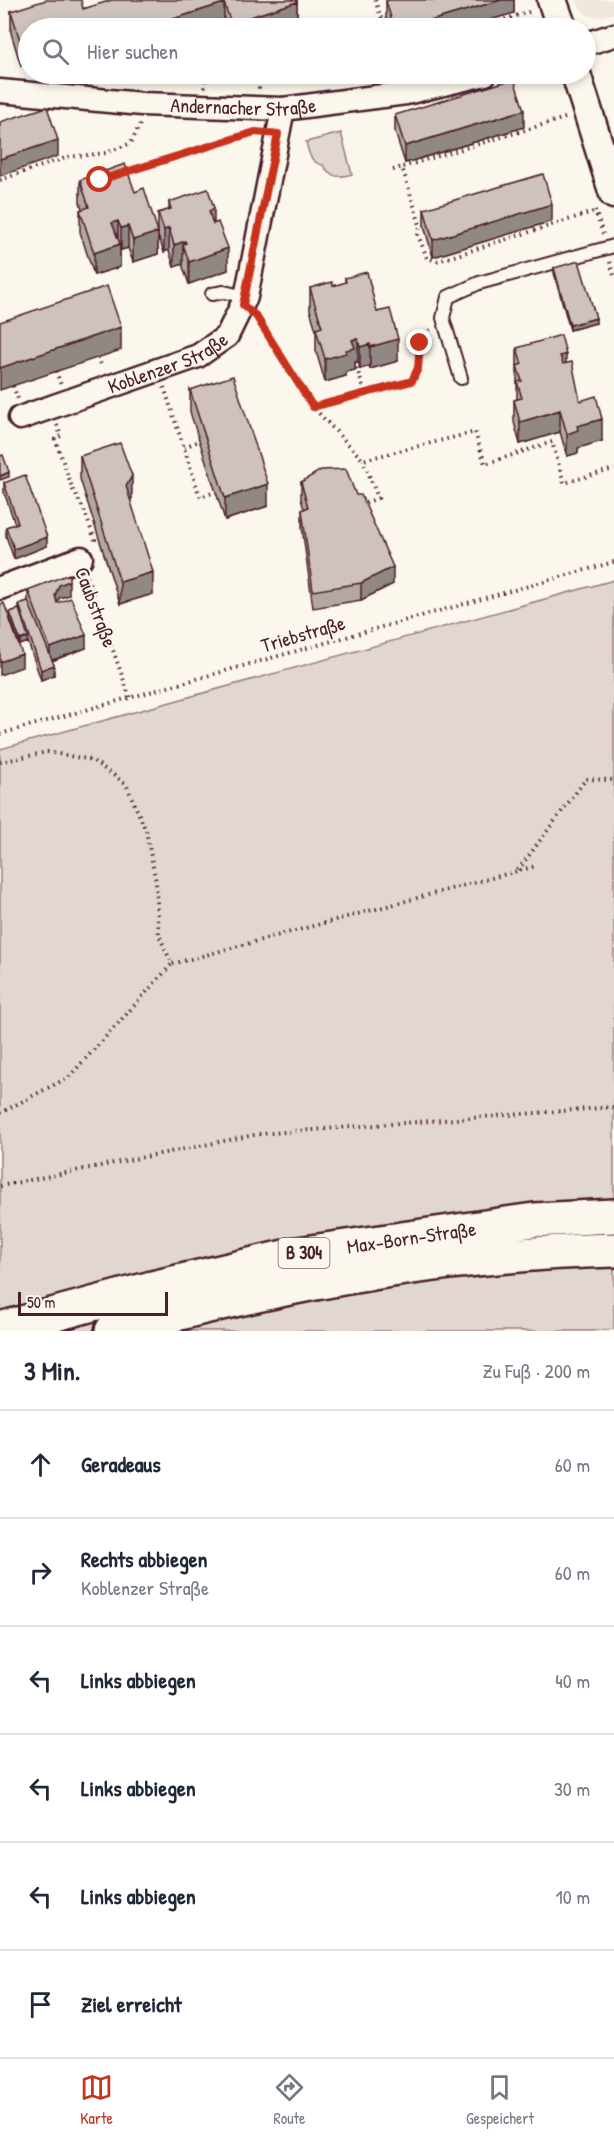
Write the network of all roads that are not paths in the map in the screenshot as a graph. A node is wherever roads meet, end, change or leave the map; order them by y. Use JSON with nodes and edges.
{"nodes":[{"id":1,"x":544,"y":5,"type":"edge"},
{"id":2,"x":554,"y":18,"type":"edge"},
{"id":3,"x":614,"y":34,"type":"edge"},
{"id":4,"x":596,"y":40,"type":"edge"},
{"id":5,"x":443,"y":84,"type":"edge"},
{"id":6,"x":578,"y":84,"type":"edge"},
{"id":7,"x":0,"y":91,"type":"edge"},
{"id":8,"x":283,"y":109,"type":"junction"},
{"id":9,"x":605,"y":203,"type":"edge"},
{"id":10,"x":614,"y":246,"type":"edge"},
{"id":11,"x":212,"y":294,"type":"dead end"},
{"id":12,"x":245,"y":301,"type":"junction"},
{"id":13,"x":461,"y":378,"type":"dead end"},
{"id":14,"x":20,"y":418,"type":"dead end"},
{"id":15,"x":81,"y":558,"type":"road end"},
{"id":16,"x":0,"y":588,"type":"edge"},
{"id":17,"x":614,"y":1216,"type":"edge"},
{"id":18,"x":614,"y":1250,"type":"edge"},
{"id":19,"x":0,"y":1329,"type":"edge"},
{"id":20,"x":112,"y":1331,"type":"edge"}],
"edges":[{"from":1,"to":2,"type":"street"},
{"from":3,"to":4,"type":"street"},
{"from":5,"to":8,"type":"street","name":"Andernacher Straße"},
{"from":6,"to":9,"type":"street"},
{"from":7,"to":8,"type":"street","name":"Andernacher Straße"},
{"from":8,"to":12,"type":"street","name":"Koblenzer Straße"},
{"from":10,"to":13,"type":"lane"},
{"from":11,"to":12,"type":"lane"},
{"from":12,"to":14,"type":"street","name":"Koblenzer Straße"},
{"from":15,"to":16,"type":"street","name":"Caubstraße"},
{"from":17,"to":19,"type":"main road","name":"Max-Born-Straße","number":"B 304"},
{"from":18,"to":20,"type":"main road","name":"Max-Born-Straße","number":"B 304"}]}
